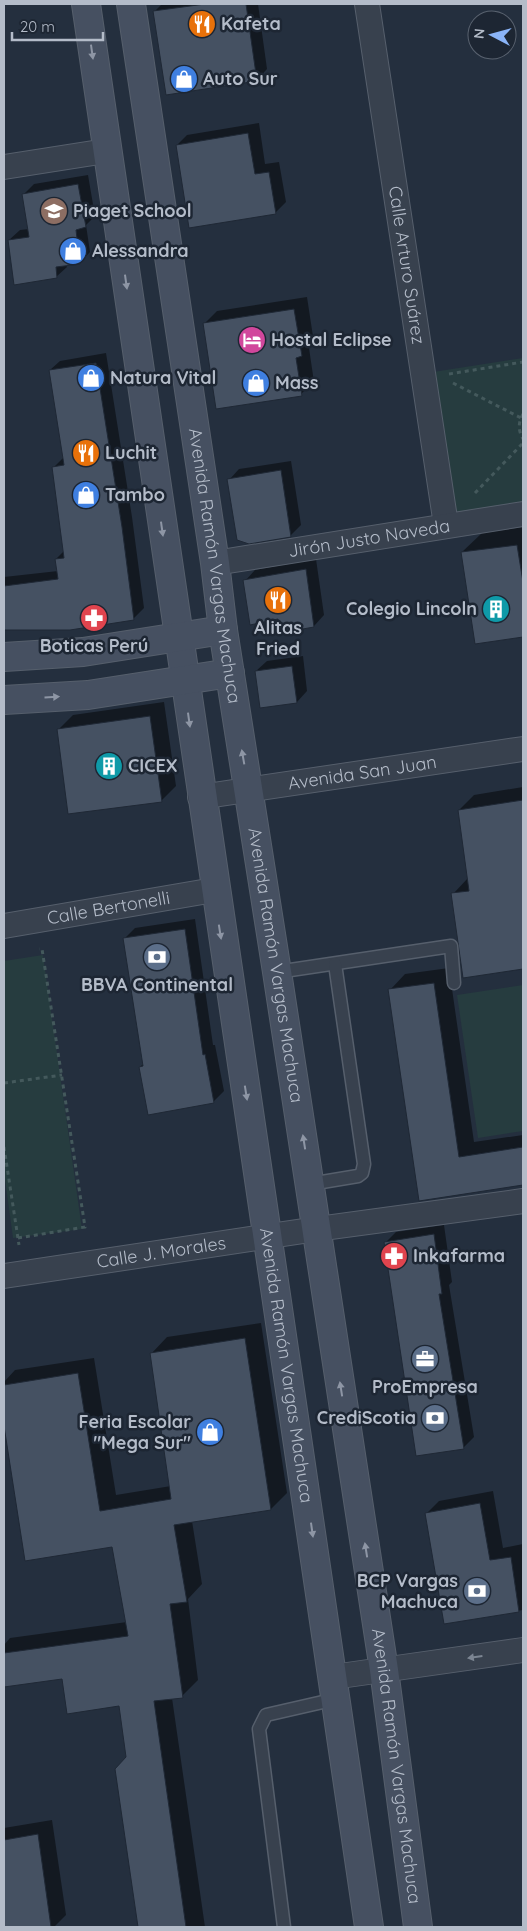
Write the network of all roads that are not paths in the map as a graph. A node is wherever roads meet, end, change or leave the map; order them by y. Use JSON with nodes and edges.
{"nodes":[{"id":1,"x":86,"y":4,"type":"edge"},
{"id":2,"x":131,"y":4,"type":"edge"},
{"id":3,"x":367,"y":4,"type":"edge"},
{"id":4,"x":106,"y":151,"type":"junction"},
{"id":5,"x":4,"y":167,"type":"edge"},
{"id":6,"x":523,"y":514,"type":"edge"},
{"id":7,"x":446,"y":525,"type":"junction"},
{"id":8,"x":215,"y":563,"type":"junction"},
{"id":9,"x":222,"y":630,"type":"junction"},
{"id":10,"x":178,"y":637,"type":"junction"},
{"id":11,"x":4,"y":657,"type":"edge"},
{"id":12,"x":230,"y":673,"type":"junction"},
{"id":13,"x":183,"y":680,"type":"junction"},
{"id":14,"x":4,"y":700,"type":"edge"},
{"id":15,"x":523,"y":749,"type":"edge"},
{"id":16,"x":249,"y":791,"type":"junction"},
{"id":17,"x":200,"y":797,"type":"junction"},
{"id":18,"x":214,"y":890,"type":"junction"},
{"id":19,"x":4,"y":926,"type":"edge"},
{"id":20,"x":335,"y":964,"type":"junction"},
{"id":21,"x":278,"y":972,"type":"junction"},
{"id":22,"x":454,"y":983,"type":"dead end"},
{"id":23,"x":310,"y":1184,"type":"junction"},
{"id":24,"x":523,"y":1201,"type":"edge"},
{"id":25,"x":317,"y":1229,"type":"junction"},
{"id":26,"x":268,"y":1236,"type":"junction"},
{"id":27,"x":4,"y":1276,"type":"edge"},
{"id":28,"x":523,"y":1650,"type":"edge"},
{"id":29,"x":384,"y":1670,"type":"junction"},
{"id":30,"x":335,"y":1688,"type":"junction"},
{"id":31,"x":284,"y":1927,"type":"edge"},
{"id":32,"x":369,"y":1927,"type":"edge"},
{"id":33,"x":418,"y":1927,"type":"edge"}],
"edges":[{"from":1,"to":4,"type":"main road","name":"Avenida Ramón Vargas Machuca","one_way":true},
{"from":2,"to":8,"type":"main road","name":"Avenida Ramón Vargas Machuca"},
{"from":3,"to":7,"type":"street","name":"Calle Arturo Suárez"},
{"from":4,"to":5,"type":"street"},
{"from":4,"to":10,"type":"main road","name":"Avenida Ramón Vargas Machuca","one_way":true},
{"from":6,"to":7,"type":"street","name":"Jirón Justo Naveda"},
{"from":7,"to":8,"type":"street","name":"Jirón Justo Naveda"},
{"from":8,"to":9,"type":"main road","name":"Avenida Ramón Vargas Machuca"},
{"from":9,"to":10,"type":"main road"},
{"from":9,"to":12,"type":"main road","name":"Avenida Ramón Vargas Machuca"},
{"from":10,"to":11,"type":"main road"},
{"from":10,"to":13,"type":"main road","name":"Avenida Ramón Vargas Machuca"},
{"from":12,"to":13,"type":"main road"},
{"from":16,"to":12,"type":"main road","name":"Avenida Ramón Vargas Machuca","one_way":true},
{"from":14,"to":13,"type":"main road","one_way":true},
{"from":13,"to":17,"type":"main road","name":"Avenida Ramón Vargas Machuca","one_way":true},
{"from":15,"to":16,"type":"street","name":"Avenida San Juan"},
{"from":16,"to":17,"type":"street","name":"Avenida San Juan"},
{"from":16,"to":21,"type":"main road","name":"Avenida Ramón Vargas Machuca"},
{"from":17,"to":18,"type":"main road","name":"Avenida Ramón Vargas Machuca"},
{"from":18,"to":19,"type":"street","name":"Calle Bertonelli"},
{"from":18,"to":26,"type":"main road","name":"Avenida Ramón Vargas Machuca","one_way":true},
{"from":20,"to":21,"type":"lane"},
{"from":20,"to":22,"type":"lane"},
{"from":20,"to":23,"type":"lane"},
{"from":23,"to":21,"type":"main road","name":"Avenida Ramón Vargas Machuca","one_way":true},
{"from":23,"to":25,"type":"main road","name":"Avenida Ramón Vargas Machuca"},
{"from":24,"to":25,"type":"street","name":"Calle J. Morales"},
{"from":25,"to":26,"type":"street","name":"Calle J. Morales"},
{"from":29,"to":25,"type":"main road","name":"Avenida Ramón Vargas Machuca","one_way":true},
{"from":26,"to":27,"type":"street","name":"Calle J. Morales"},
{"from":26,"to":30,"type":"main road","name":"Avenida Ramón Vargas Machuca","one_way":true},
{"from":28,"to":29,"type":"street","one_way":true},
{"from":29,"to":30,"type":"street"},
{"from":29,"to":33,"type":"main road","name":"Avenida Ramón Vargas Machuca"},
{"from":30,"to":31,"type":"lane"},
{"from":30,"to":32,"type":"main road","name":"Avenida Ramón Vargas Machuca"}]}
